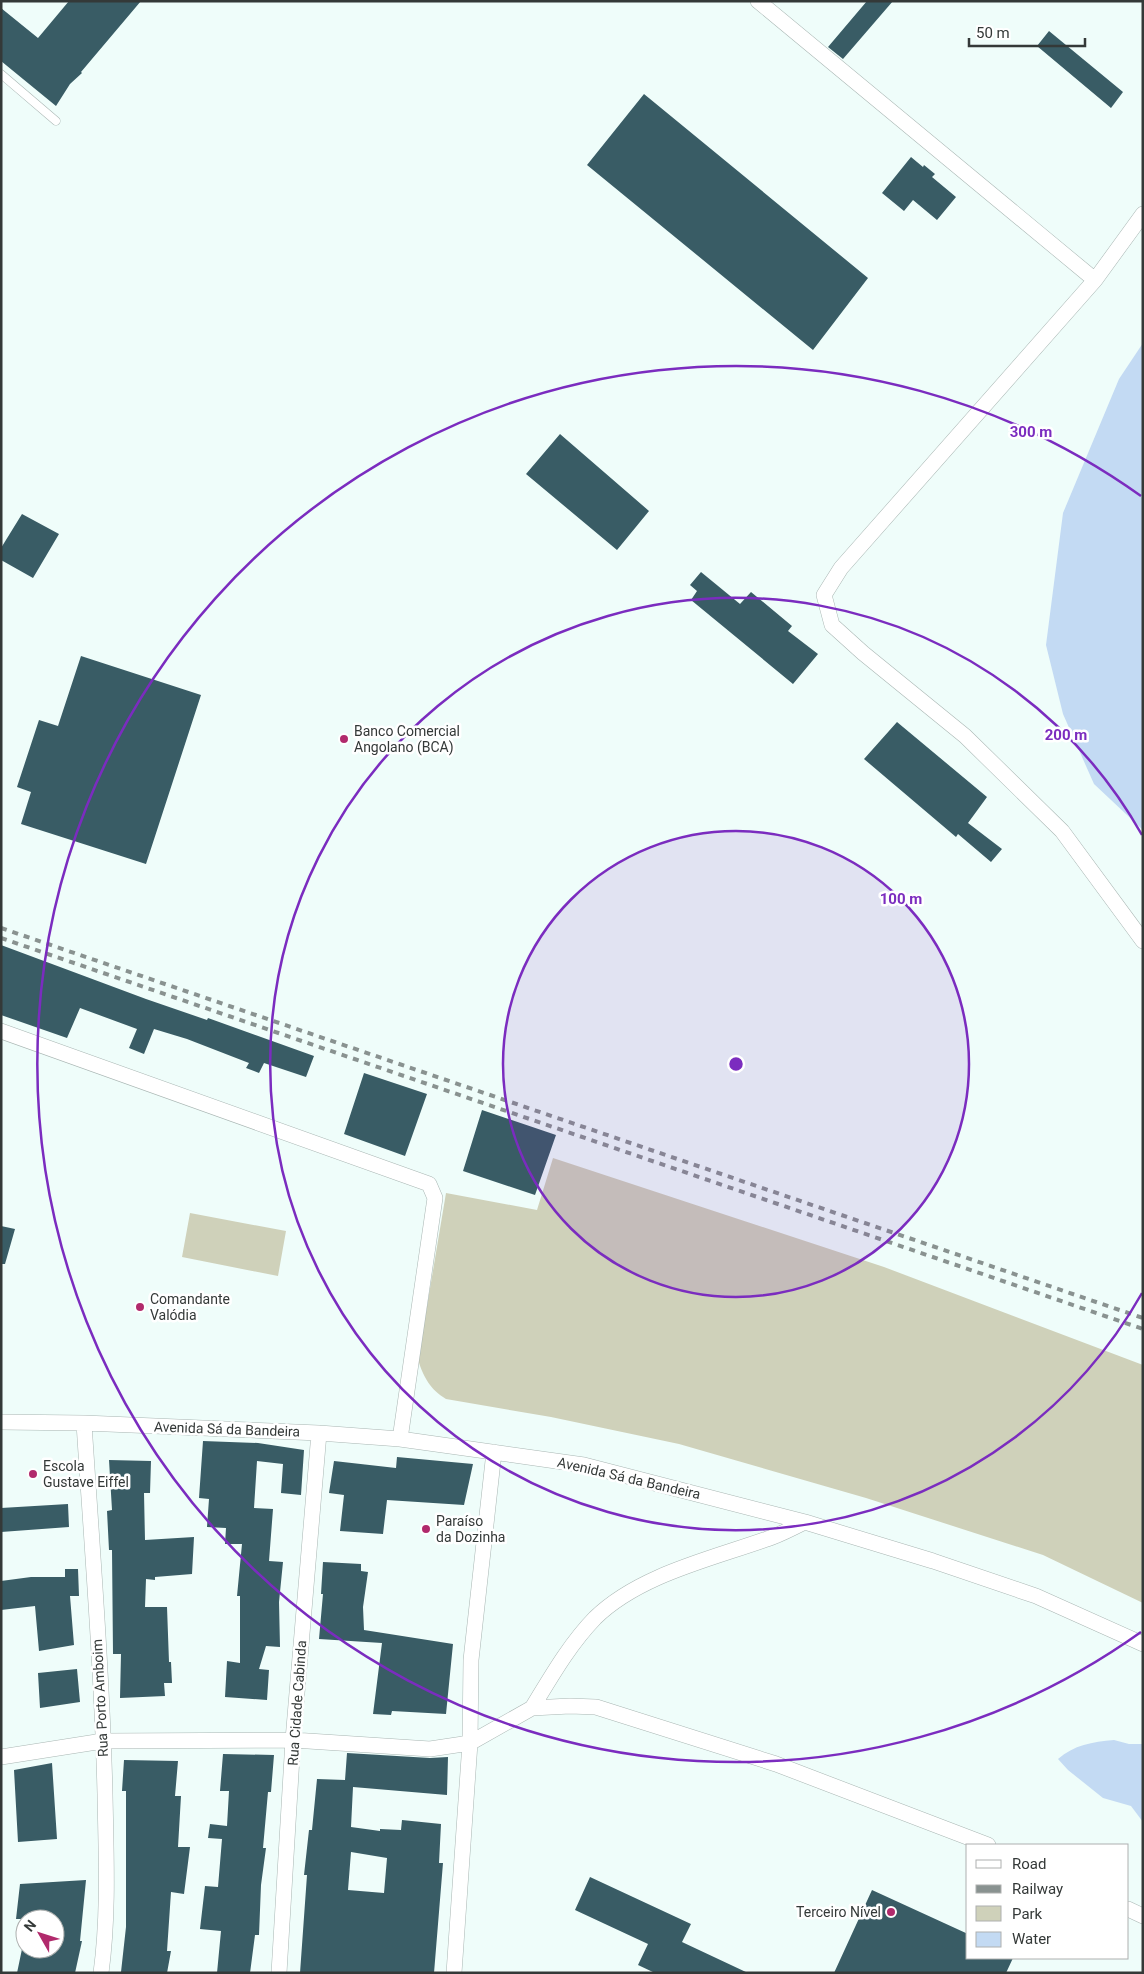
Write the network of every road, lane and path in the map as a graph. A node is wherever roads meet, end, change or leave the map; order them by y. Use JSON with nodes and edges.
{"nodes":[{"id":1,"x":758,"y":1,"type":"edge"},
{"id":2,"x":1,"y":74,"type":"edge"},
{"id":3,"x":56,"y":121,"type":"dead end"},
{"id":4,"x":1143,"y":214,"type":"edge"},
{"id":5,"x":1095,"y":280,"type":"junction"},
{"id":6,"x":1143,"y":941,"type":"edge"},
{"id":7,"x":1,"y":1031,"type":"edge"},
{"id":8,"x":1,"y":1422,"type":"edge"},
{"id":9,"x":84,"y":1423,"type":"junction"},
{"id":10,"x":318,"y":1433,"type":"junction"},
{"id":11,"x":400,"y":1440,"type":"junction"},
{"id":12,"x":494,"y":1452,"type":"junction"},
{"id":13,"x":805,"y":1522,"type":"junction"},
{"id":14,"x":1143,"y":1644,"type":"edge"},
{"id":15,"x":532,"y":1708,"type":"junction"},
{"id":16,"x":293,"y":1740,"type":"junction"},
{"id":17,"x":104,"y":1741,"type":"junction"},
{"id":18,"x":470,"y":1743,"type":"junction"},
{"id":19,"x":1,"y":1757,"type":"edge"},
{"id":20,"x":985,"y":1844,"type":"edge"},
{"id":21,"x":1129,"y":1909,"type":"edge"},
{"id":22,"x":1143,"y":1916,"type":"edge"},
{"id":23,"x":101,"y":1973,"type":"edge"},
{"id":24,"x":279,"y":1973,"type":"edge"},
{"id":25,"x":454,"y":1973,"type":"edge"}],
"edges":[{"from":1,"to":5,"type":"street"},
{"from":2,"to":3,"type":"lane"},
{"from":4,"to":5,"type":"street"},
{"from":5,"to":6,"type":"street"},
{"from":7,"to":11,"type":"street"},
{"from":8,"to":9,"type":"street","name":"Avenida Sá da Bandeira"},
{"from":9,"to":10,"type":"street","name":"Avenida Sá da Bandeira"},
{"from":9,"to":17,"type":"street","name":"Rua Porto Amboim"},
{"from":10,"to":11,"type":"street","name":"Avenida Sá da Bandeira"},
{"from":10,"to":16,"type":"street","name":"Rua Cidade Cabinda"},
{"from":11,"to":12,"type":"street","name":"Avenida Sá da Bandeira"},
{"from":12,"to":13,"type":"street","name":"Avenida Sá da Bandeira"},
{"from":12,"to":18,"type":"street"},
{"from":13,"to":14,"type":"street","name":"Avenida Sá da Bandeira"},
{"from":13,"to":15,"type":"street"},
{"from":15,"to":18,"type":"street"},
{"from":15,"to":20,"type":"street"},
{"from":16,"to":17,"type":"street"},
{"from":16,"to":18,"type":"street"},
{"from":16,"to":24,"type":"street","name":"Rua Cidade Cabinda"},
{"from":17,"to":19,"type":"street"},
{"from":17,"to":23,"type":"street","name":"Rua Porto Amboim"},
{"from":18,"to":25,"type":"street"},
{"from":21,"to":22,"type":"street"}]}
